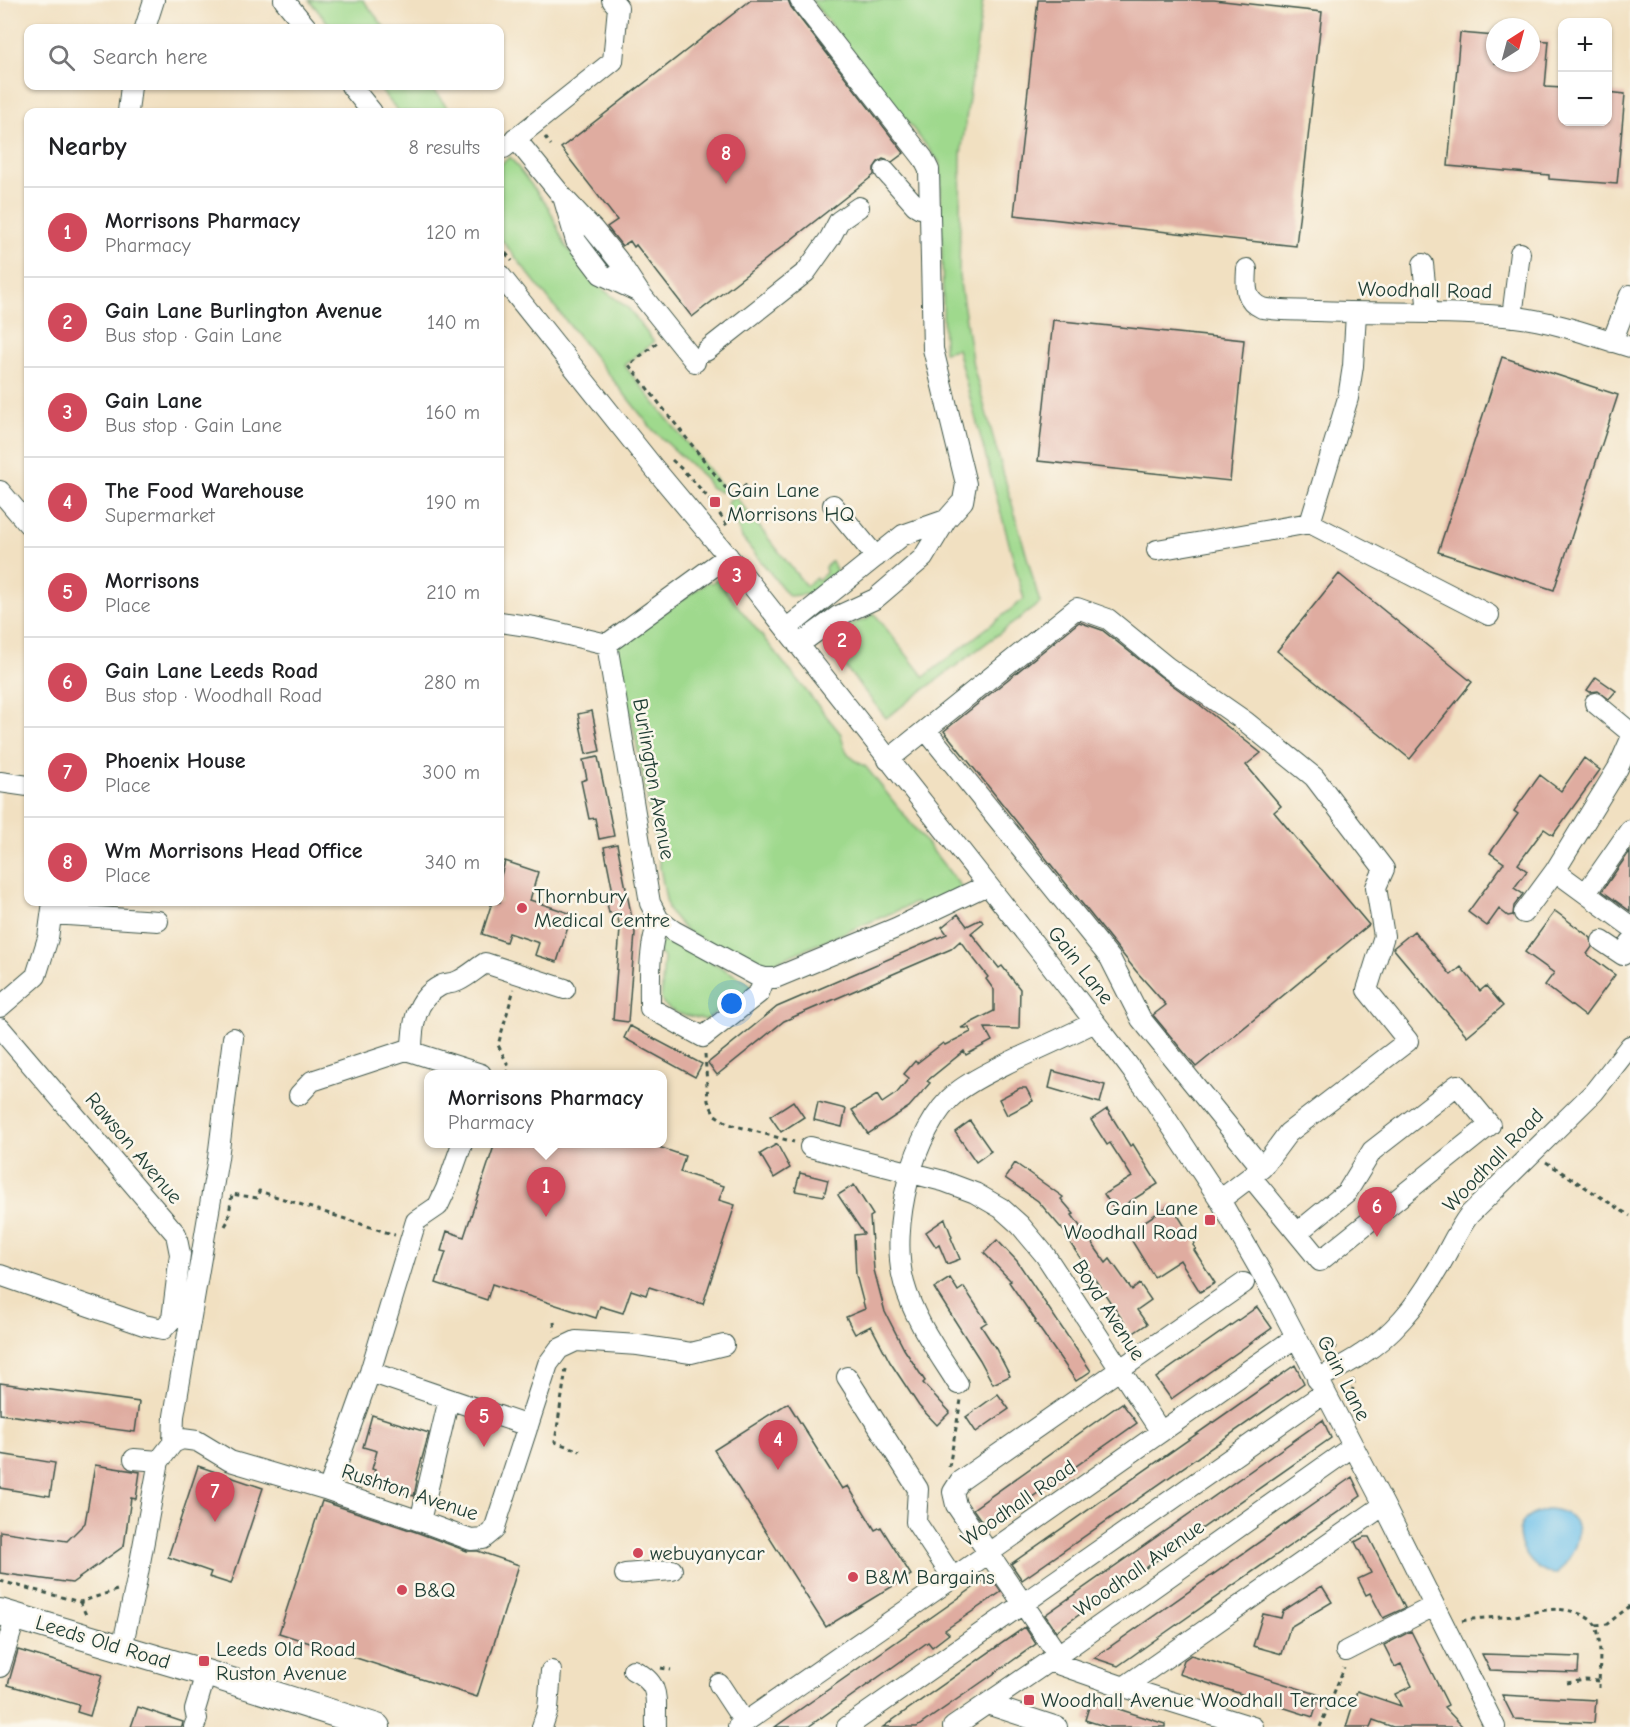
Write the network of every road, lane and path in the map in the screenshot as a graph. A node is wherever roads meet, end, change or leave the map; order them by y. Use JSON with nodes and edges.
{"nodes":[{"id":1,"x":154,"y":0,"type":"edge"},
{"id":2,"x":284,"y":0,"type":"edge"},
{"id":3,"x":612,"y":0,"type":"edge"},
{"id":4,"x":800,"y":0,"type":"edge"},
{"id":5,"x":145,"y":24,"type":"edge"},
{"id":6,"x":304,"y":24,"type":"edge"},
{"id":7,"x":131,"y":90,"type":"edge"},
{"id":8,"x":354,"y":90,"type":"edge"},
{"id":9,"x":128,"y":108,"type":"edge"},
{"id":10,"x":369,"y":108,"type":"edge"},
{"id":11,"x":885,"y":171,"type":"dead end"},
{"id":12,"x":859,"y":207,"type":"dead end"},
{"id":13,"x":930,"y":208,"type":"junction"},
{"id":14,"x":1525,"y":263,"type":"dead end"},
{"id":15,"x":1423,"y":264,"type":"dead end"},
{"id":16,"x":1247,"y":269,"type":"dead end"},
{"id":17,"x":504,"y":280,"type":"edge"},
{"id":18,"x":1630,"y":295,"type":"edge"},
{"id":19,"x":1356,"y":313,"type":"junction"},
{"id":20,"x":1428,"y":313,"type":"junction"},
{"id":21,"x":1512,"y":317,"type":"junction"},
{"id":22,"x":659,"y":342,"type":"dead end"},
{"id":23,"x":1621,"y":345,"type":"edge"},
{"id":24,"x":749,"y":483,"type":"dead end"},
{"id":25,"x":0,"y":492,"type":"edge"},
{"id":26,"x":834,"y":506,"type":"dead end"},
{"id":27,"x":24,"y":519,"type":"edge"},
{"id":28,"x":946,"y":520,"type":"junction"},
{"id":29,"x":1310,"y":523,"type":"junction"},
{"id":30,"x":903,"y":535,"type":"junction"},
{"id":31,"x":1157,"y":550,"type":"dead end"},
{"id":32,"x":728,"y":556,"type":"junction"},
{"id":33,"x":876,"y":557,"type":"junction"},
{"id":34,"x":923,"y":558,"type":"junction"},
{"id":35,"x":1489,"y":615,"type":"dead end"},
{"id":36,"x":504,"y":623,"type":"edge"},
{"id":37,"x":786,"y":629,"type":"junction"},
{"id":38,"x":607,"y":644,"type":"junction"},
{"id":39,"x":798,"y":645,"type":"junction"},
{"id":40,"x":1595,"y":704,"type":"dead end"},
{"id":41,"x":926,"y":730,"type":"junction"},
{"id":42,"x":1630,"y":732,"type":"edge"},
{"id":43,"x":1630,"y":741,"type":"edge"},
{"id":44,"x":888,"y":760,"type":"junction"},
{"id":45,"x":0,"y":782,"type":"edge"},
{"id":46,"x":24,"y":785,"type":"edge"},
{"id":47,"x":1630,"y":830,"type":"edge"},
{"id":48,"x":1555,"y":871,"type":"junction"},
{"id":49,"x":987,"y":885,"type":"junction"},
{"id":50,"x":1586,"y":893,"type":"junction"},
{"id":51,"x":53,"y":908,"type":"edge"},
{"id":52,"x":1524,"y":913,"type":"dead end"},
{"id":53,"x":658,"y":920,"type":"junction"},
{"id":54,"x":158,"y":921,"type":"dead end"},
{"id":55,"x":1630,"y":926,"type":"edge"},
{"id":56,"x":1602,"y":941,"type":"dead end"},
{"id":57,"x":1630,"y":943,"type":"edge"},
{"id":58,"x":518,"y":974,"type":"junction"},
{"id":59,"x":765,"y":978,"type":"junction"},
{"id":60,"x":565,"y":989,"type":"dead end"},
{"id":61,"x":0,"y":1008,"type":"edge"},
{"id":62,"x":1095,"y":1022,"type":"junction"},
{"id":63,"x":0,"y":1028,"type":"edge"},
{"id":64,"x":703,"y":1037,"type":"junction"},
{"id":65,"x":233,"y":1038,"type":"dead end"},
{"id":66,"x":1630,"y":1046,"type":"edge"},
{"id":67,"x":412,"y":1052,"type":"junction"},
{"id":68,"x":468,"y":1070,"type":"edge"},
{"id":69,"x":508,"y":1070,"type":"edge"},
{"id":70,"x":299,"y":1095,"type":"dead end"},
{"id":71,"x":810,"y":1147,"type":"joint"},
{"id":72,"x":460,"y":1148,"type":"edge"},
{"id":73,"x":1532,"y":1153,"type":"junction"},
{"id":74,"x":910,"y":1172,"type":"junction"},
{"id":75,"x":1256,"y":1173,"type":"junction"},
{"id":76,"x":1220,"y":1200,"type":"junction"},
{"id":77,"x":1630,"y":1216,"type":"edge"},
{"id":78,"x":1297,"y":1233,"type":"junction"},
{"id":79,"x":204,"y":1238,"type":"junction"},
{"id":80,"x":411,"y":1240,"type":"junction"},
{"id":81,"x":0,"y":1275,"type":"edge"},
{"id":82,"x":1244,"y":1283,"type":"dead end"},
{"id":83,"x":554,"y":1322,"type":"dead end"},
{"id":84,"x":1296,"y":1337,"type":"junction"},
{"id":85,"x":723,"y":1345,"type":"dead end"},
{"id":86,"x":559,"y":1349,"type":"junction"},
{"id":87,"x":1119,"y":1370,"type":"junction"},
{"id":88,"x":370,"y":1372,"type":"junction"},
{"id":89,"x":847,"y":1377,"type":"dead end"},
{"id":90,"x":398,"y":1381,"type":"junction"},
{"id":91,"x":958,"y":1384,"type":"joint"},
{"id":92,"x":1321,"y":1386,"type":"junction"},
{"id":93,"x":362,"y":1396,"type":"junction"},
{"id":94,"x":449,"y":1399,"type":"junction"},
{"id":95,"x":528,"y":1426,"type":"junction"},
{"id":96,"x":1161,"y":1432,"type":"junction"},
{"id":97,"x":173,"y":1443,"type":"junction"},
{"id":98,"x":1352,"y":1447,"type":"junction"},
{"id":99,"x":580,"y":1450,"type":"dead end"},
{"id":100,"x":134,"y":1458,"type":"dead end"},
{"id":101,"x":159,"y":1461,"type":"junction"},
{"id":102,"x":328,"y":1490,"type":"junction"},
{"id":103,"x":953,"y":1492,"type":"junction"},
{"id":104,"x":1384,"y":1505,"type":"junction"},
{"id":105,"x":420,"y":1521,"type":"junction"},
{"id":106,"x":988,"y":1553,"type":"junction"},
{"id":107,"x":672,"y":1570,"type":"dead end"},
{"id":108,"x":625,"y":1574,"type":"dead end"},
{"id":109,"x":953,"y":1578,"type":"junction"},
{"id":110,"x":0,"y":1581,"type":"edge"},
{"id":111,"x":136,"y":1584,"type":"junction"},
{"id":112,"x":1023,"y":1604,"type":"junction"},
{"id":113,"x":1434,"y":1606,"type":"junction"},
{"id":114,"x":1630,"y":1606,"type":"edge"},
{"id":115,"x":8,"y":1614,"type":"edge"},
{"id":116,"x":1595,"y":1625,"type":"junction"},
{"id":117,"x":1444,"y":1626,"type":"junction"},
{"id":118,"x":122,"y":1648,"type":"junction"},
{"id":119,"x":1349,"y":1649,"type":"joint"},
{"id":120,"x":1053,"y":1658,"type":"junction"},
{"id":121,"x":0,"y":1667,"type":"edge"},
{"id":122,"x":633,"y":1670,"type":"dead end"},
{"id":123,"x":551,"y":1671,"type":"dead end"},
{"id":124,"x":206,"y":1673,"type":"junction"},
{"id":125,"x":1599,"y":1681,"type":"junction"},
{"id":126,"x":1567,"y":1683,"type":"dead end"},
{"id":127,"x":719,"y":1684,"type":"dead end"},
{"id":128,"x":1124,"y":1687,"type":"junction"},
{"id":129,"x":1599,"y":1688,"type":"dead end"},
{"id":130,"x":987,"y":1704,"type":"junction"},
{"id":131,"x":324,"y":1719,"type":"edge"},
{"id":132,"x":741,"y":1725,"type":"edge"},
{"id":133,"x":194,"y":1727,"type":"edge"},
{"id":134,"x":377,"y":1727,"type":"edge"},
{"id":135,"x":542,"y":1727,"type":"edge"},
{"id":136,"x":656,"y":1727,"type":"edge"},
{"id":137,"x":847,"y":1727,"type":"edge"},
{"id":138,"x":953,"y":1727,"type":"edge"},
{"id":139,"x":1057,"y":1727,"type":"edge"},
{"id":140,"x":1253,"y":1727,"type":"edge"},
{"id":141,"x":1320,"y":1727,"type":"edge"},
{"id":142,"x":1495,"y":1727,"type":"edge"}],
"edges":[{"from":1,"to":5,"type":"street"},
{"from":2,"to":6,"type":"street"},
{"from":3,"to":12,"type":"street"},
{"from":4,"to":13,"type":"street"},
{"from":7,"to":9,"type":"street"},
{"from":8,"to":10,"type":"street"},
{"from":11,"to":13,"type":"street"},
{"from":13,"to":28,"type":"street"},
{"from":14,"to":21,"type":"street"},
{"from":15,"to":20,"type":"street"},
{"from":16,"to":19,"type":"street","name":"Woodhall Road"},
{"from":17,"to":32,"type":"street","name":"Gain Lane"},
{"from":18,"to":23,"type":"street"},
{"from":19,"to":20,"type":"street","name":"Woodhall Road"},
{"from":19,"to":29,"type":"street"},
{"from":20,"to":21,"type":"street","name":"Woodhall Road"},
{"from":21,"to":23,"type":"street","name":"Woodhall Road"},
{"from":22,"to":24,"type":"path"},
{"from":25,"to":27,"type":"street"},
{"from":26,"to":33,"type":"street"},
{"from":28,"to":30,"type":"street"},
{"from":28,"to":34,"type":"street"},
{"from":29,"to":31,"type":"street"},
{"from":29,"to":35,"type":"street"},
{"from":30,"to":33,"type":"street"},
{"from":30,"to":34,"type":"street"},
{"from":32,"to":37,"type":"street","name":"Gain Lane"},
{"from":32,"to":38,"type":"street"},
{"from":33,"to":37,"type":"street"},
{"from":34,"to":39,"type":"street"},
{"from":36,"to":38,"type":"street"},
{"from":37,"to":39,"type":"street","name":"Gain Lane"},
{"from":38,"to":53,"type":"street","name":"Burlington Avenue"},
{"from":39,"to":44,"type":"street","name":"Gain Lane"},
{"from":40,"to":42,"type":"street"},
{"from":41,"to":44,"type":"street"},
{"from":41,"to":75,"type":"street"},
{"from":41,"to":75,"type":"street"},
{"from":43,"to":48,"type":"street"},
{"from":44,"to":49,"type":"street","name":"Gain Lane"},
{"from":45,"to":46,"type":"street"},
{"from":47,"to":50,"type":"street"},
{"from":48,"to":50,"type":"street"},
{"from":48,"to":52,"type":"street"},
{"from":49,"to":59,"type":"street"},
{"from":49,"to":62,"type":"street","name":"Gain Lane"},
{"from":50,"to":55,"type":"street"},
{"from":51,"to":54,"type":"street"},
{"from":51,"to":61,"type":"street"},
{"from":53,"to":59,"type":"street"},
{"from":53,"to":64,"type":"street"},
{"from":56,"to":57,"type":"street"},
{"from":58,"to":60,"type":"street"},
{"from":58,"to":67,"type":"street"},
{"from":58,"to":69,"type":"path"},
{"from":59,"to":64,"type":"street"},
{"from":62,"to":74,"type":"street"},
{"from":62,"to":76,"type":"street","name":"Gain Lane"},
{"from":63,"to":81,"type":"street","name":"Rawson Avenue"},
{"from":64,"to":71,"type":"path"},
{"from":65,"to":79,"type":"street"},
{"from":66,"to":73,"type":"street","name":"Woodhall Road"},
{"from":67,"to":68,"type":"street"},
{"from":67,"to":70,"type":"street"},
{"from":71,"to":74,"type":"street","name":"Boyd Avenue"},
{"from":72,"to":80,"type":"street"},
{"from":73,"to":77,"type":"path"},
{"from":73,"to":92,"type":"street","name":"Woodhall Road"},
{"from":74,"to":87,"type":"street","name":"Boyd Avenue"},
{"from":74,"to":91,"type":"street"},
{"from":75,"to":76,"type":"street"},
{"from":75,"to":78,"type":"street"},
{"from":76,"to":84,"type":"street","name":"Gain Lane"},
{"from":78,"to":78,"type":"street"},
{"from":79,"to":80,"type":"path"},
{"from":79,"to":97,"type":"street"},
{"from":80,"to":88,"type":"street"},
{"from":82,"to":87,"type":"street"},
{"from":83,"to":86,"type":"path"},
{"from":84,"to":92,"type":"street","name":"Gain Lane"},
{"from":84,"to":96,"type":"street","name":"Woodhall Road"},
{"from":85,"to":86,"type":"street"},
{"from":86,"to":95,"type":"street","name":"Rushton Avenue"},
{"from":86,"to":99,"type":"path"},
{"from":87,"to":96,"type":"street","name":"Boyd Avenue"},
{"from":87,"to":103,"type":"street"},
{"from":88,"to":90,"type":"street"},
{"from":88,"to":93,"type":"street"},
{"from":89,"to":109,"type":"street"},
{"from":90,"to":93,"type":"street"},
{"from":90,"to":94,"type":"street"},
{"from":91,"to":103,"type":"path"},
{"from":92,"to":98,"type":"street","name":"Gain Lane"},
{"from":92,"to":112,"type":"street","name":"Woodhall Road"},
{"from":93,"to":102,"type":"street"},
{"from":94,"to":95,"type":"street"},
{"from":94,"to":105,"type":"street"},
{"from":95,"to":105,"type":"street","name":"Rushton Avenue"},
{"from":96,"to":106,"type":"street","name":"Woodhall Road"},
{"from":97,"to":101,"type":"street"},
{"from":97,"to":102,"type":"street","name":"Rushton Avenue"},
{"from":98,"to":104,"type":"street","name":"Gain Lane"},
{"from":98,"to":120,"type":"street","name":"Woodhall Avenue"},
{"from":100,"to":101,"type":"street"},
{"from":101,"to":111,"type":"street"},
{"from":102,"to":105,"type":"street","name":"Rushton Avenue"},
{"from":103,"to":106,"type":"street"},
{"from":104,"to":113,"type":"street","name":"Gain Lane"},
{"from":104,"to":128,"type":"street"},
{"from":106,"to":109,"type":"street","name":"Woodhall Road"},
{"from":106,"to":112,"type":"street"},
{"from":107,"to":108,"type":"street"},
{"from":109,"to":132,"type":"street","name":"Woodhall Road"},
{"from":110,"to":111,"type":"path"},
{"from":111,"to":118,"type":"street"},
{"from":112,"to":120,"type":"street"},
{"from":112,"to":137,"type":"street","name":"Woodhall Road"},
{"from":113,"to":117,"type":"street","name":"Gain Lane"},
{"from":113,"to":119,"type":"street"},
{"from":114,"to":116,"type":"path"},
{"from":115,"to":118,"type":"main road","name":"Leeds Old Road"},
{"from":115,"to":121,"type":"street"},
{"from":116,"to":117,"type":"path"},
{"from":116,"to":125,"type":"path"},
{"from":117,"to":142,"type":"street","name":"Gain Lane"},
{"from":118,"to":124,"type":"main road","name":"Leeds Old Road"},
{"from":119,"to":141,"type":"path"},
{"from":120,"to":128,"type":"street"},
{"from":120,"to":130,"type":"street","name":"Woodhall Avenue"},
{"from":122,"to":136,"type":"street"},
{"from":123,"to":135,"type":"street"},
{"from":124,"to":131,"type":"main road","name":"Leeds Old Road"},
{"from":124,"to":133,"type":"street"},
{"from":125,"to":126,"type":"path"},
{"from":125,"to":129,"type":"path"},
{"from":127,"to":132,"type":"street"},
{"from":128,"to":140,"type":"street"},
{"from":130,"to":138,"type":"street","name":"Woodhall Avenue"},
{"from":130,"to":139,"type":"street"},
{"from":131,"to":134,"type":"main road","name":"Leeds Old Road"}]}
